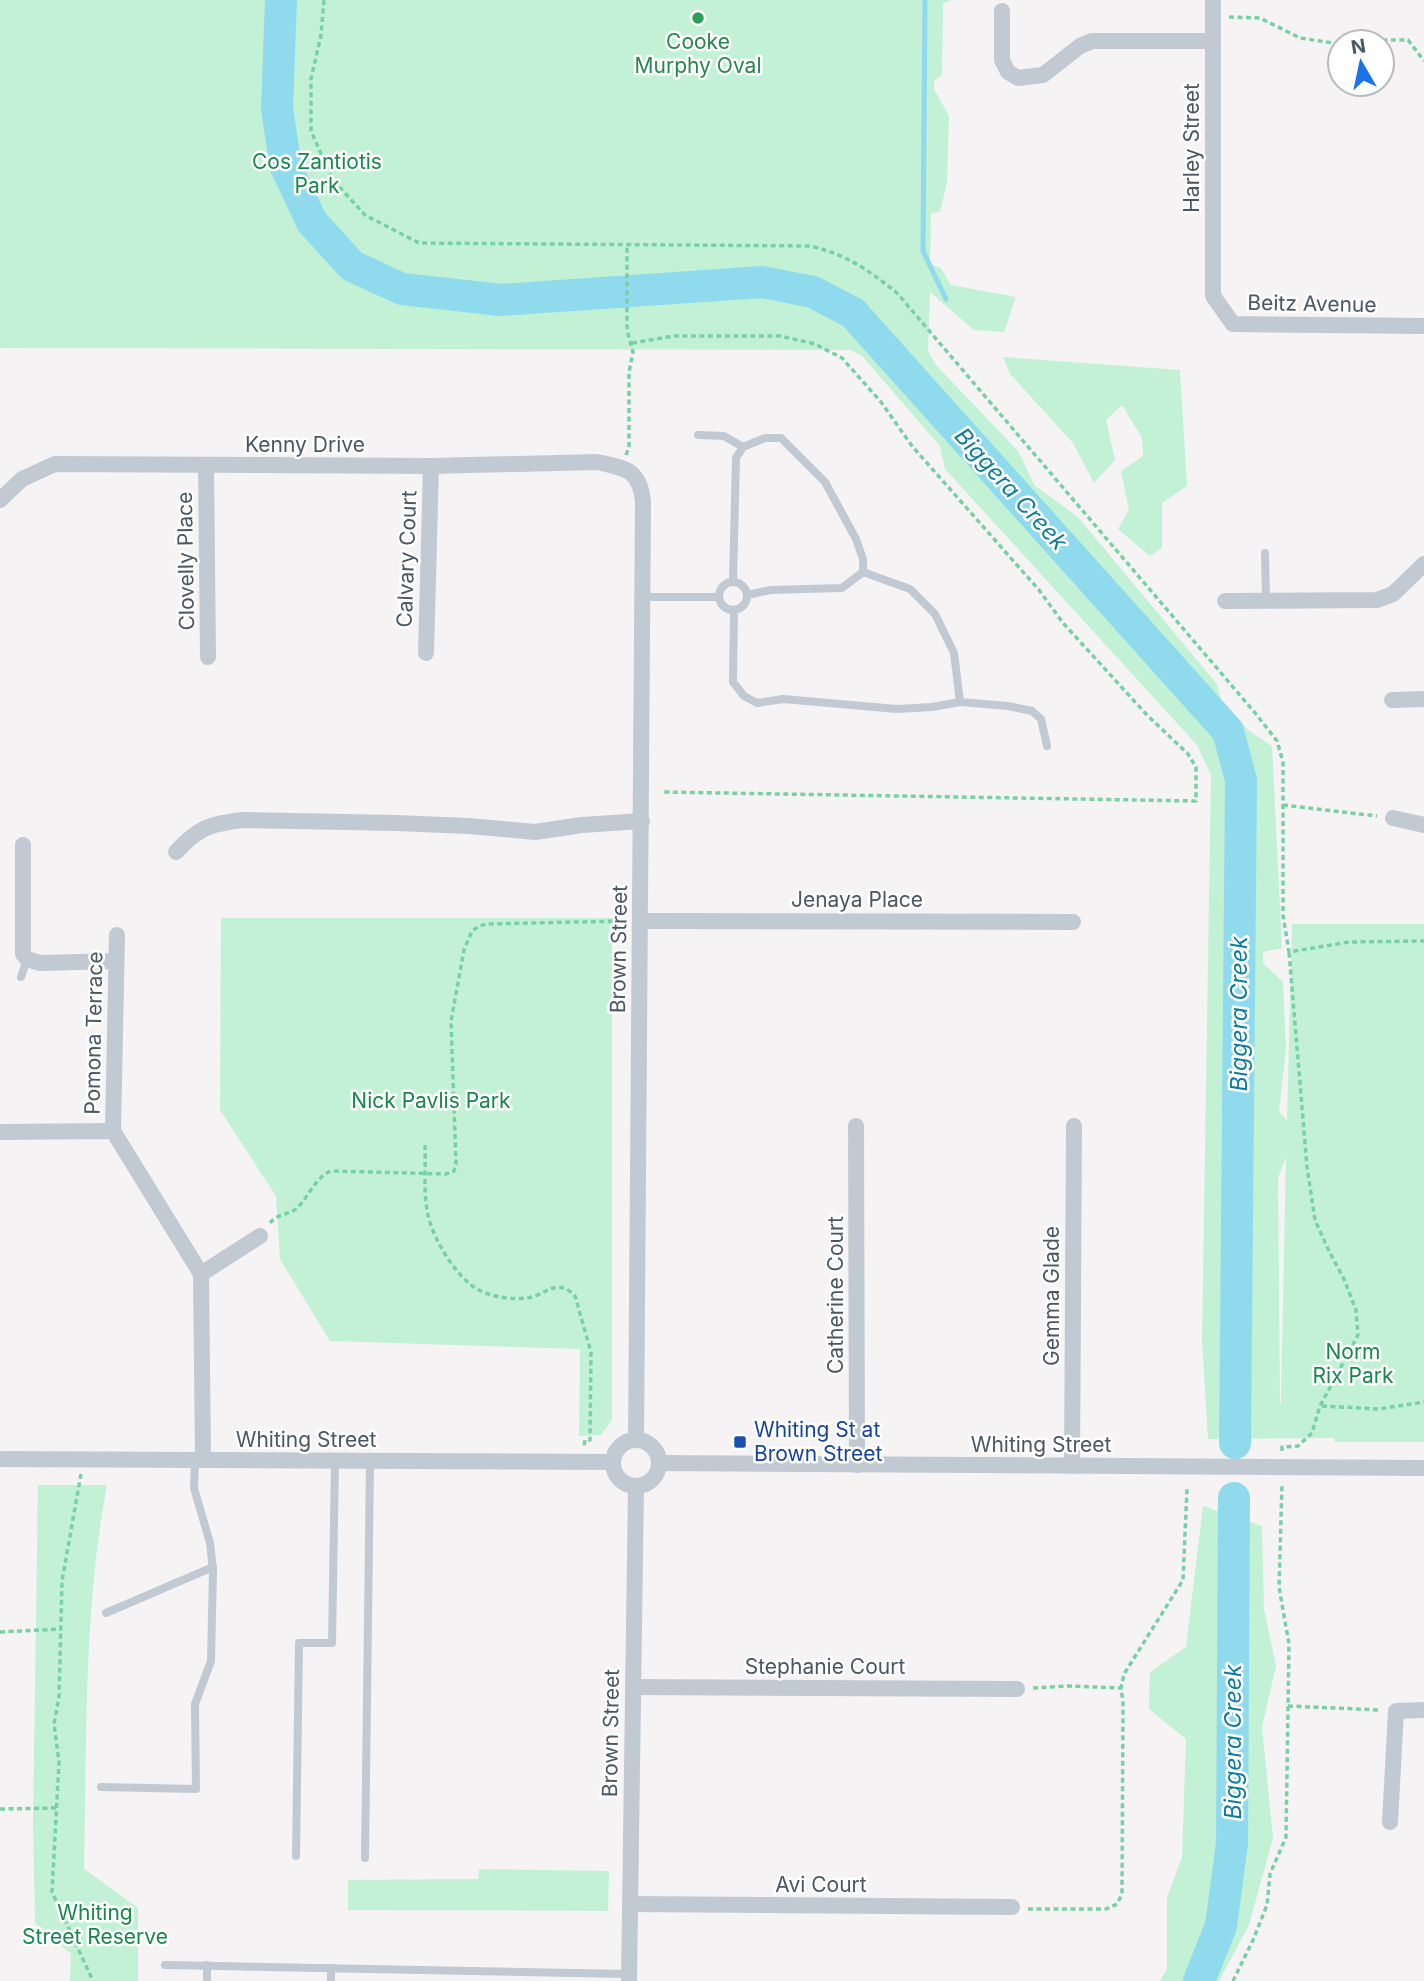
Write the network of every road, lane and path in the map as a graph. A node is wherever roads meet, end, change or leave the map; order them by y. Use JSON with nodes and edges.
{"nodes":[{"id":1,"x":324,"y":0,"type":"edge"},
{"id":2,"x":1213,"y":8,"type":"edge"},
{"id":3,"x":1002,"y":11,"type":"dead end"},
{"id":4,"x":1396,"y":40,"type":"edge"},
{"id":5,"x":1213,"y":41,"type":"junction"},
{"id":6,"x":1326,"y":42,"type":"edge"},
{"id":7,"x":1424,"y":61,"type":"edge"},
{"id":8,"x":626,"y":246,"type":"junction"},
{"id":9,"x":1213,"y":296,"type":"joint"},
{"id":10,"x":1424,"y":326,"type":"edge"},
{"id":11,"x":632,"y":343,"type":"junction"},
{"id":12,"x":698,"y":435,"type":"dead end"},
{"id":13,"x":743,"y":447,"type":"junction"},
{"id":14,"x":206,"y":465,"type":"junction"},
{"id":15,"x":431,"y":466,"type":"junction"},
{"id":16,"x":622,"y":467,"type":"junction"},
{"id":17,"x":0,"y":500,"type":"edge"},
{"id":18,"x":1265,"y":553,"type":"dead end"},
{"id":19,"x":1424,"y":564,"type":"edge"},
{"id":20,"x":863,"y":572,"type":"junction"},
{"id":21,"x":733,"y":581,"type":"junction"},
{"id":22,"x":747,"y":595,"type":"junction"},
{"id":23,"x":641,"y":597,"type":"junction"},
{"id":24,"x":718,"y":597,"type":"junction"},
{"id":25,"x":1266,"y":600,"type":"junction"},
{"id":26,"x":1225,"y":601,"type":"dead end"},
{"id":27,"x":734,"y":610,"type":"junction"},
{"id":28,"x":426,"y":653,"type":"dead end"},
{"id":29,"x":208,"y":657,"type":"dead end"},
{"id":30,"x":1424,"y":699,"type":"edge"},
{"id":31,"x":1392,"y":700,"type":"dead end"},
{"id":32,"x":960,"y":702,"type":"junction"},
{"id":33,"x":1047,"y":746,"type":"dead end"},
{"id":34,"x":663,"y":792,"type":"dead end"},
{"id":35,"x":1283,"y":805,"type":"junction"},
{"id":36,"x":1393,"y":818,"type":"joint"},
{"id":37,"x":642,"y":821,"type":"junction"},
{"id":38,"x":1424,"y":825,"type":"edge"},
{"id":39,"x":23,"y":845,"type":"dead end"},
{"id":40,"x":176,"y":852,"type":"dead end"},
{"id":41,"x":641,"y":920,"type":"junction"},
{"id":42,"x":1073,"y":922,"type":"dead end"},
{"id":43,"x":117,"y":935,"type":"dead end"},
{"id":44,"x":1424,"y":941,"type":"edge"},
{"id":45,"x":1289,"y":952,"type":"junction"},
{"id":46,"x":27,"y":959,"type":"junction"},
{"id":47,"x":116,"y":961,"type":"junction"},
{"id":48,"x":21,"y":977,"type":"dead end"},
{"id":49,"x":856,"y":1126,"type":"dead end"},
{"id":50,"x":1074,"y":1126,"type":"dead end"},
{"id":51,"x":113,"y":1131,"type":"junction"},
{"id":52,"x":0,"y":1132,"type":"edge"},
{"id":53,"x":425,"y":1145,"type":"dead end"},
{"id":54,"x":426,"y":1173,"type":"junction"},
{"id":55,"x":260,"y":1236,"type":"joint"},
{"id":56,"x":201,"y":1274,"type":"junction"},
{"id":57,"x":1424,"y":1402,"type":"edge"},
{"id":58,"x":1321,"y":1406,"type":"junction"},
{"id":59,"x":635,"y":1440,"type":"junction"},
{"id":60,"x":1282,"y":1453,"type":"dead end"},
{"id":61,"x":0,"y":1459,"type":"edge"},
{"id":62,"x":81,"y":1460,"type":"junction"},
{"id":63,"x":199,"y":1460,"type":"junction"},
{"id":64,"x":335,"y":1461,"type":"junction"},
{"id":65,"x":370,"y":1461,"type":"junction"},
{"id":66,"x":612,"y":1462,"type":"junction"},
{"id":67,"x":583,"y":1463,"type":"junction"},
{"id":68,"x":659,"y":1463,"type":"junction"},
{"id":69,"x":857,"y":1465,"type":"junction"},
{"id":70,"x":1072,"y":1466,"type":"junction"},
{"id":71,"x":1424,"y":1468,"type":"edge"},
{"id":72,"x":1282,"y":1482,"type":"dead end"},
{"id":73,"x":636,"y":1486,"type":"junction"},
{"id":74,"x":1187,"y":1488,"type":"dead end"},
{"id":75,"x":213,"y":1567,"type":"junction"},
{"id":76,"x":106,"y":1613,"type":"dead end"},
{"id":77,"x":61,"y":1629,"type":"junction"},
{"id":78,"x":0,"y":1632,"type":"edge"},
{"id":79,"x":633,"y":1688,"type":"junction"},
{"id":80,"x":1121,"y":1688,"type":"junction"},
{"id":81,"x":1017,"y":1689,"type":"joint"},
{"id":82,"x":1288,"y":1706,"type":"junction"},
{"id":83,"x":1396,"y":1710,"type":"junction"},
{"id":84,"x":1424,"y":1710,"type":"edge"},
{"id":85,"x":101,"y":1787,"type":"dead end"},
{"id":86,"x":0,"y":1808,"type":"edge"},
{"id":87,"x":57,"y":1808,"type":"junction"},
{"id":88,"x":1390,"y":1822,"type":"dead end"},
{"id":89,"x":296,"y":1856,"type":"dead end"},
{"id":90,"x":365,"y":1858,"type":"dead end"},
{"id":91,"x":630,"y":1904,"type":"junction"},
{"id":92,"x":1012,"y":1908,"type":"joint"},
{"id":93,"x":165,"y":1965,"type":"dead end"},
{"id":94,"x":207,"y":1965,"type":"junction"},
{"id":95,"x":331,"y":1968,"type":"junction"},
{"id":96,"x":536,"y":1976,"type":"edge"},
{"id":97,"x":629,"y":1977,"type":"edge"},
{"id":98,"x":93,"y":1981,"type":"edge"},
{"id":99,"x":207,"y":1981,"type":"edge"},
{"id":100,"x":331,"y":1981,"type":"edge"},
{"id":101,"x":1233,"y":1981,"type":"edge"}],
"edges":[{"from":1,"to":8,"type":"path"},
{"from":2,"to":5,"type":"street","name":"Harley Street"},
{"from":2,"to":6,"type":"path"},
{"from":3,"to":5,"type":"street"},
{"from":4,"to":7,"type":"path"},
{"from":5,"to":9,"type":"street","name":"Harley Street"},
{"from":8,"to":11,"type":"path"},
{"from":8,"to":35,"type":"path"},
{"from":9,"to":10,"type":"street","name":"Beitz Avenue"},
{"from":11,"to":16,"type":"path"},
{"from":11,"to":34,"type":"path"},
{"from":12,"to":13,"type":"lane"},
{"from":13,"to":20,"type":"lane"},
{"from":13,"to":21,"type":"lane"},
{"from":14,"to":15,"type":"street","name":"Kenny Drive"},
{"from":14,"to":17,"type":"street","name":"Kenny Drive"},
{"from":14,"to":29,"type":"street","name":"Clovelly Place"},
{"from":15,"to":16,"type":"street","name":"Kenny Drive"},
{"from":15,"to":28,"type":"street","name":"Calvary Court"},
{"from":16,"to":23,"type":"street","name":"Brown Street"},
{"from":18,"to":25,"type":"lane"},
{"from":19,"to":25,"type":"street"},
{"from":20,"to":22,"type":"lane"},
{"from":20,"to":32,"type":"lane"},
{"from":21,"to":22,"type":"lane"},
{"from":21,"to":24,"type":"lane"},
{"from":22,"to":27,"type":"lane"},
{"from":23,"to":24,"type":"lane"},
{"from":23,"to":37,"type":"street","name":"Brown Street"},
{"from":24,"to":27,"type":"lane"},
{"from":25,"to":26,"type":"street"},
{"from":27,"to":32,"type":"lane"},
{"from":30,"to":31,"type":"street"},
{"from":32,"to":33,"type":"lane"},
{"from":35,"to":36,"type":"path"},
{"from":35,"to":45,"type":"path"},
{"from":36,"to":38,"type":"street"},
{"from":37,"to":40,"type":"street"},
{"from":37,"to":41,"type":"street","name":"Brown Street"},
{"from":39,"to":46,"type":"street"},
{"from":41,"to":42,"type":"street","name":"Jenaya Place"},
{"from":41,"to":54,"type":"path"},
{"from":41,"to":59,"type":"street","name":"Brown Street"},
{"from":43,"to":47,"type":"street","name":"Pomona Terrace"},
{"from":44,"to":45,"type":"path"},
{"from":45,"to":58,"type":"path"},
{"from":46,"to":47,"type":"street"},
{"from":46,"to":48,"type":"lane"},
{"from":47,"to":51,"type":"street","name":"Pomona Terrace"},
{"from":49,"to":69,"type":"street","name":"Catherine Court"},
{"from":50,"to":70,"type":"street","name":"Gemma Glade"},
{"from":51,"to":52,"type":"street"},
{"from":51,"to":56,"type":"street"},
{"from":53,"to":54,"type":"path"},
{"from":54,"to":55,"type":"path"},
{"from":54,"to":67,"type":"path"},
{"from":55,"to":56,"type":"street"},
{"from":56,"to":63,"type":"street"},
{"from":57,"to":58,"type":"path"},
{"from":58,"to":60,"type":"path"},
{"from":59,"to":66,"type":"street"},
{"from":59,"to":68,"type":"street"},
{"from":61,"to":62,"type":"street","name":"Whiting Street"},
{"from":62,"to":63,"type":"street","name":"Whiting Street"},
{"from":62,"to":77,"type":"path"},
{"from":63,"to":64,"type":"street","name":"Whiting Street"},
{"from":63,"to":75,"type":"lane"},
{"from":64,"to":65,"type":"street","name":"Whiting Street"},
{"from":64,"to":89,"type":"lane"},
{"from":65,"to":67,"type":"street","name":"Whiting Street"},
{"from":65,"to":90,"type":"lane"},
{"from":66,"to":67,"type":"street","name":"Whiting Street"},
{"from":66,"to":73,"type":"street"},
{"from":68,"to":69,"type":"street","name":"Whiting Street"},
{"from":68,"to":73,"type":"street"},
{"from":69,"to":70,"type":"street","name":"Whiting Street"},
{"from":70,"to":71,"type":"street","name":"Whiting Street"},
{"from":72,"to":82,"type":"path"},
{"from":73,"to":79,"type":"street","name":"Brown Street"},
{"from":74,"to":80,"type":"path"},
{"from":75,"to":76,"type":"lane"},
{"from":75,"to":85,"type":"lane"},
{"from":77,"to":78,"type":"path"},
{"from":77,"to":87,"type":"path"},
{"from":79,"to":81,"type":"street","name":"Stephanie Court"},
{"from":79,"to":91,"type":"street","name":"Brown Street"},
{"from":80,"to":81,"type":"path"},
{"from":80,"to":92,"type":"path"},
{"from":82,"to":83,"type":"path"},
{"from":82,"to":101,"type":"path"},
{"from":83,"to":84,"type":"street"},
{"from":83,"to":88,"type":"street"},
{"from":86,"to":87,"type":"path"},
{"from":87,"to":98,"type":"path"},
{"from":91,"to":92,"type":"street","name":"Avi Court"},
{"from":91,"to":97,"type":"street","name":"Brown Street"},
{"from":93,"to":94,"type":"lane"},
{"from":94,"to":95,"type":"lane"},
{"from":94,"to":99,"type":"lane"},
{"from":95,"to":96,"type":"lane"},
{"from":95,"to":100,"type":"lane"},
{"from":96,"to":97,"type":"lane"}]}
